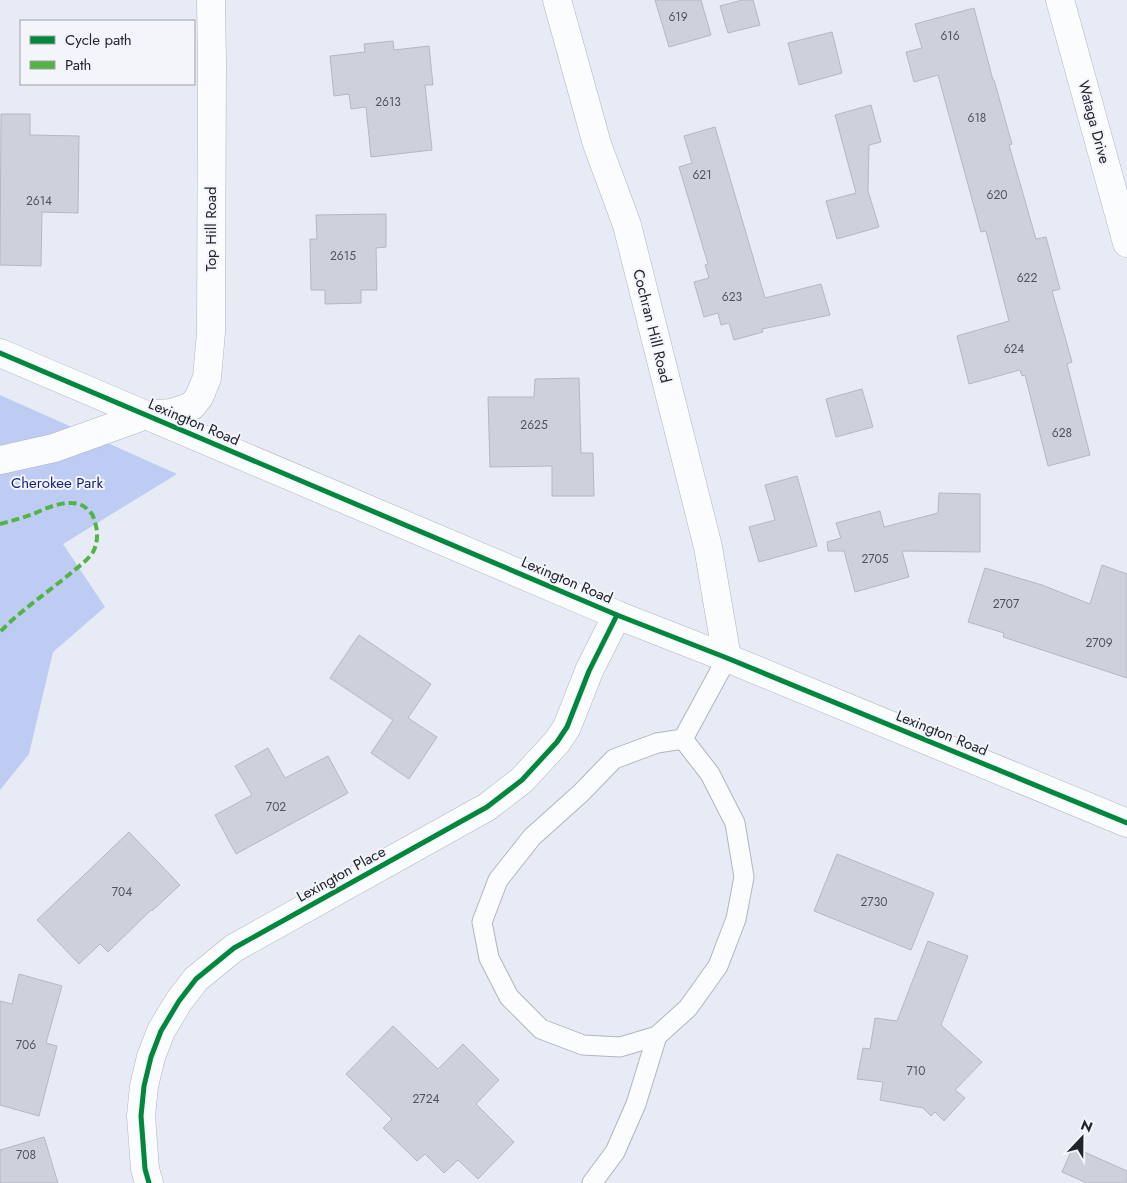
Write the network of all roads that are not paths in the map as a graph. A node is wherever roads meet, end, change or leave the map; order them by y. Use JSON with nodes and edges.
{"nodes":[{"id":1,"x":210,"y":0,"type":"edge"},
{"id":2,"x":557,"y":0,"type":"edge"},
{"id":3,"x":1060,"y":0,"type":"edge"},
{"id":4,"x":1127,"y":243,"type":"edge"},
{"id":5,"x":0,"y":353,"type":"edge"},
{"id":6,"x":146,"y":415,"type":"junction"},
{"id":7,"x":0,"y":460,"type":"edge"},
{"id":8,"x":617,"y":615,"type":"junction"},
{"id":9,"x":726,"y":658,"type":"junction"},
{"id":10,"x":683,"y":739,"type":"junction"},
{"id":11,"x":1127,"y":823,"type":"edge"},
{"id":12,"x":657,"y":1036,"type":"junction"},
{"id":13,"x":149,"y":1183,"type":"edge"},
{"id":14,"x":592,"y":1183,"type":"edge"}],
"edges":[{"from":1,"to":6,"type":"street","name":"Top Hill Road"},
{"from":2,"to":9,"type":"street","name":"Cochran Hill Road"},
{"from":3,"to":4,"type":"street","name":"Wataga Drive"},
{"from":5,"to":6,"type":"street","name":"Lexington Road"},
{"from":6,"to":7,"type":"street"},
{"from":6,"to":8,"type":"street","name":"Lexington Road"},
{"from":8,"to":9,"type":"street","name":"Lexington Road"},
{"from":8,"to":13,"type":"street","name":"Lexington Place"},
{"from":9,"to":10,"type":"lane"},
{"from":9,"to":11,"type":"street","name":"Lexington Road"},
{"from":10,"to":12,"type":"lane"},
{"from":10,"to":12,"type":"lane"},
{"from":12,"to":14,"type":"lane"}]}
